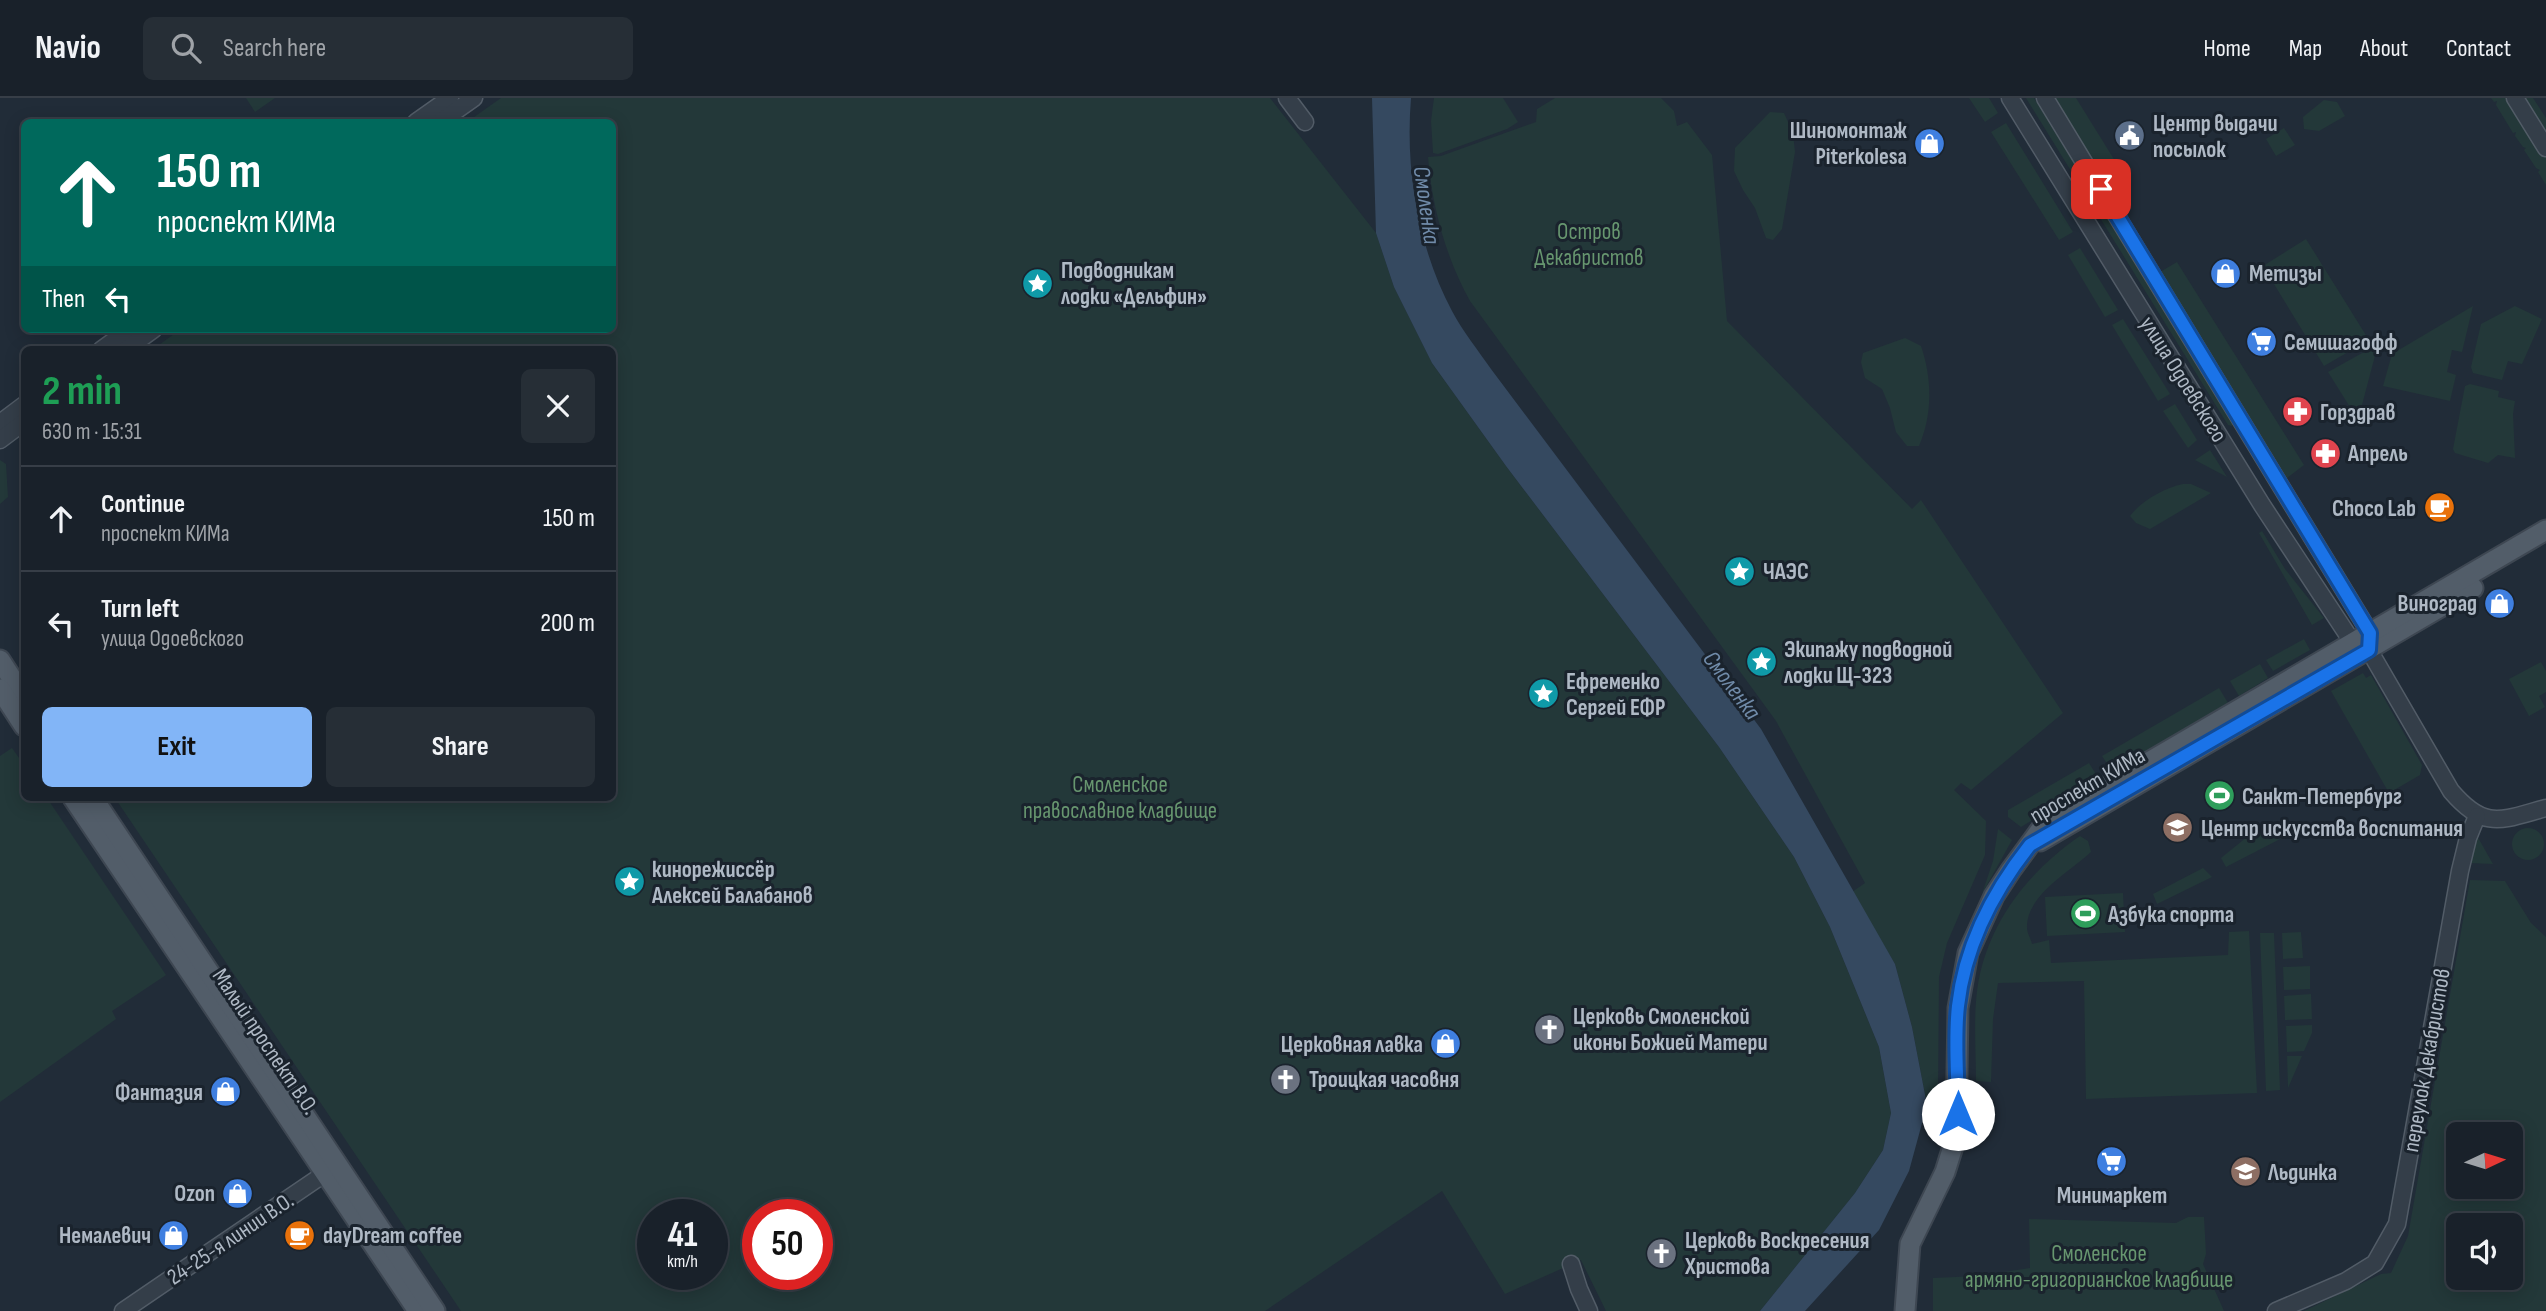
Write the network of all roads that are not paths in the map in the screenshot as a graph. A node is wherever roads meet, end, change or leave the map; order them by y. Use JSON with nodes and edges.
{"nodes":[{"id":1,"x":450,"y":98,"type":"edge"},
{"id":2,"x":474,"y":98,"type":"edge"},
{"id":3,"x":1287,"y":98,"type":"edge"},
{"id":4,"x":2010,"y":98,"type":"edge"},
{"id":5,"x":2045,"y":98,"type":"edge"},
{"id":6,"x":2515,"y":98,"type":"edge"},
{"id":7,"x":420,"y":119,"type":"edge"},
{"id":8,"x":444,"y":119,"type":"edge"},
{"id":9,"x":1305,"y":122,"type":"dead end"},
{"id":10,"x":2546,"y":148,"type":"edge"},
{"id":11,"x":124,"y":333,"type":"edge"},
{"id":12,"x":148,"y":333,"type":"edge"},
{"id":13,"x":107,"y":346,"type":"edge"},
{"id":14,"x":131,"y":346,"type":"edge"},
{"id":15,"x":21,"y":407,"type":"edge"},
{"id":16,"x":0,"y":423,"type":"edge"},
{"id":17,"x":21,"y":424,"type":"edge"},
{"id":18,"x":2246,"y":428,"type":"junction"},
{"id":19,"x":0,"y":440,"type":"edge"},
{"id":20,"x":2223,"y":441,"type":"junction"},
{"id":21,"x":2546,"y":530,"type":"edge"},
{"id":22,"x":2546,"y":544,"type":"edge"},
{"id":23,"x":2364,"y":642,"type":"junction"},
{"id":24,"x":0,"y":660,"type":"edge"},
{"id":25,"x":0,"y":689,"type":"edge"},
{"id":26,"x":21,"y":692,"type":"edge"},
{"id":27,"x":21,"y":721,"type":"edge"},
{"id":28,"x":75,"y":801,"type":"edge"},
{"id":29,"x":95,"y":801,"type":"edge"},
{"id":30,"x":2546,"y":808,"type":"edge"},
{"id":31,"x":2477,"y":816,"type":"junction"},
{"id":32,"x":331,"y":1169,"type":"junction"},
{"id":33,"x":1572,"y":1264,"type":"dead end"},
{"id":34,"x":123,"y":1311,"type":"edge"},
{"id":35,"x":418,"y":1311,"type":"edge"},
{"id":36,"x":435,"y":1311,"type":"edge"},
{"id":37,"x":1589,"y":1311,"type":"edge"},
{"id":38,"x":1905,"y":1311,"type":"edge"},
{"id":39,"x":2276,"y":1311,"type":"edge"}],
"edges":[{"from":1,"to":7,"type":"street"},
{"from":2,"to":8,"type":"street"},
{"from":3,"to":9,"type":"street"},
{"from":4,"to":20,"type":"street","name":"улица Одоевского"},
{"from":5,"to":18,"type":"street","name":"улица Одоевского"},
{"from":6,"to":10,"type":"street"},
{"from":11,"to":13,"type":"street"},
{"from":12,"to":14,"type":"street"},
{"from":15,"to":16,"type":"street"},
{"from":17,"to":19,"type":"street"},
{"from":18,"to":20,"type":"street"},
{"from":18,"to":23,"type":"street","name":"улица Одоевского"},
{"from":20,"to":23,"type":"street","name":"улица Одоевского"},
{"from":21,"to":23,"type":"main road","name":"проспект КИМа"},
{"from":22,"to":23,"type":"main road","name":"проспект КИМа"},
{"from":23,"to":31,"type":"street","name":"улица Одоевского"},
{"from":23,"to":38,"type":"main road","name":"проспект КИМа"},
{"from":24,"to":26,"type":"main road"},
{"from":25,"to":27,"type":"main road"},
{"from":28,"to":32,"type":"main road","name":"Малый проспект В.О."},
{"from":29,"to":32,"type":"main road","name":"Малый проспект В.О."},
{"from":30,"to":31,"type":"street"},
{"from":31,"to":39,"type":"street","name":"переулок Декабристов"},
{"from":32,"to":34,"type":"street","name":"24-25-я линии В.О."},
{"from":32,"to":35,"type":"main road","name":"Малый проспект В.О."},
{"from":32,"to":36,"type":"main road","name":"Малый проспект В.О."},
{"from":33,"to":37,"type":"street"}]}
